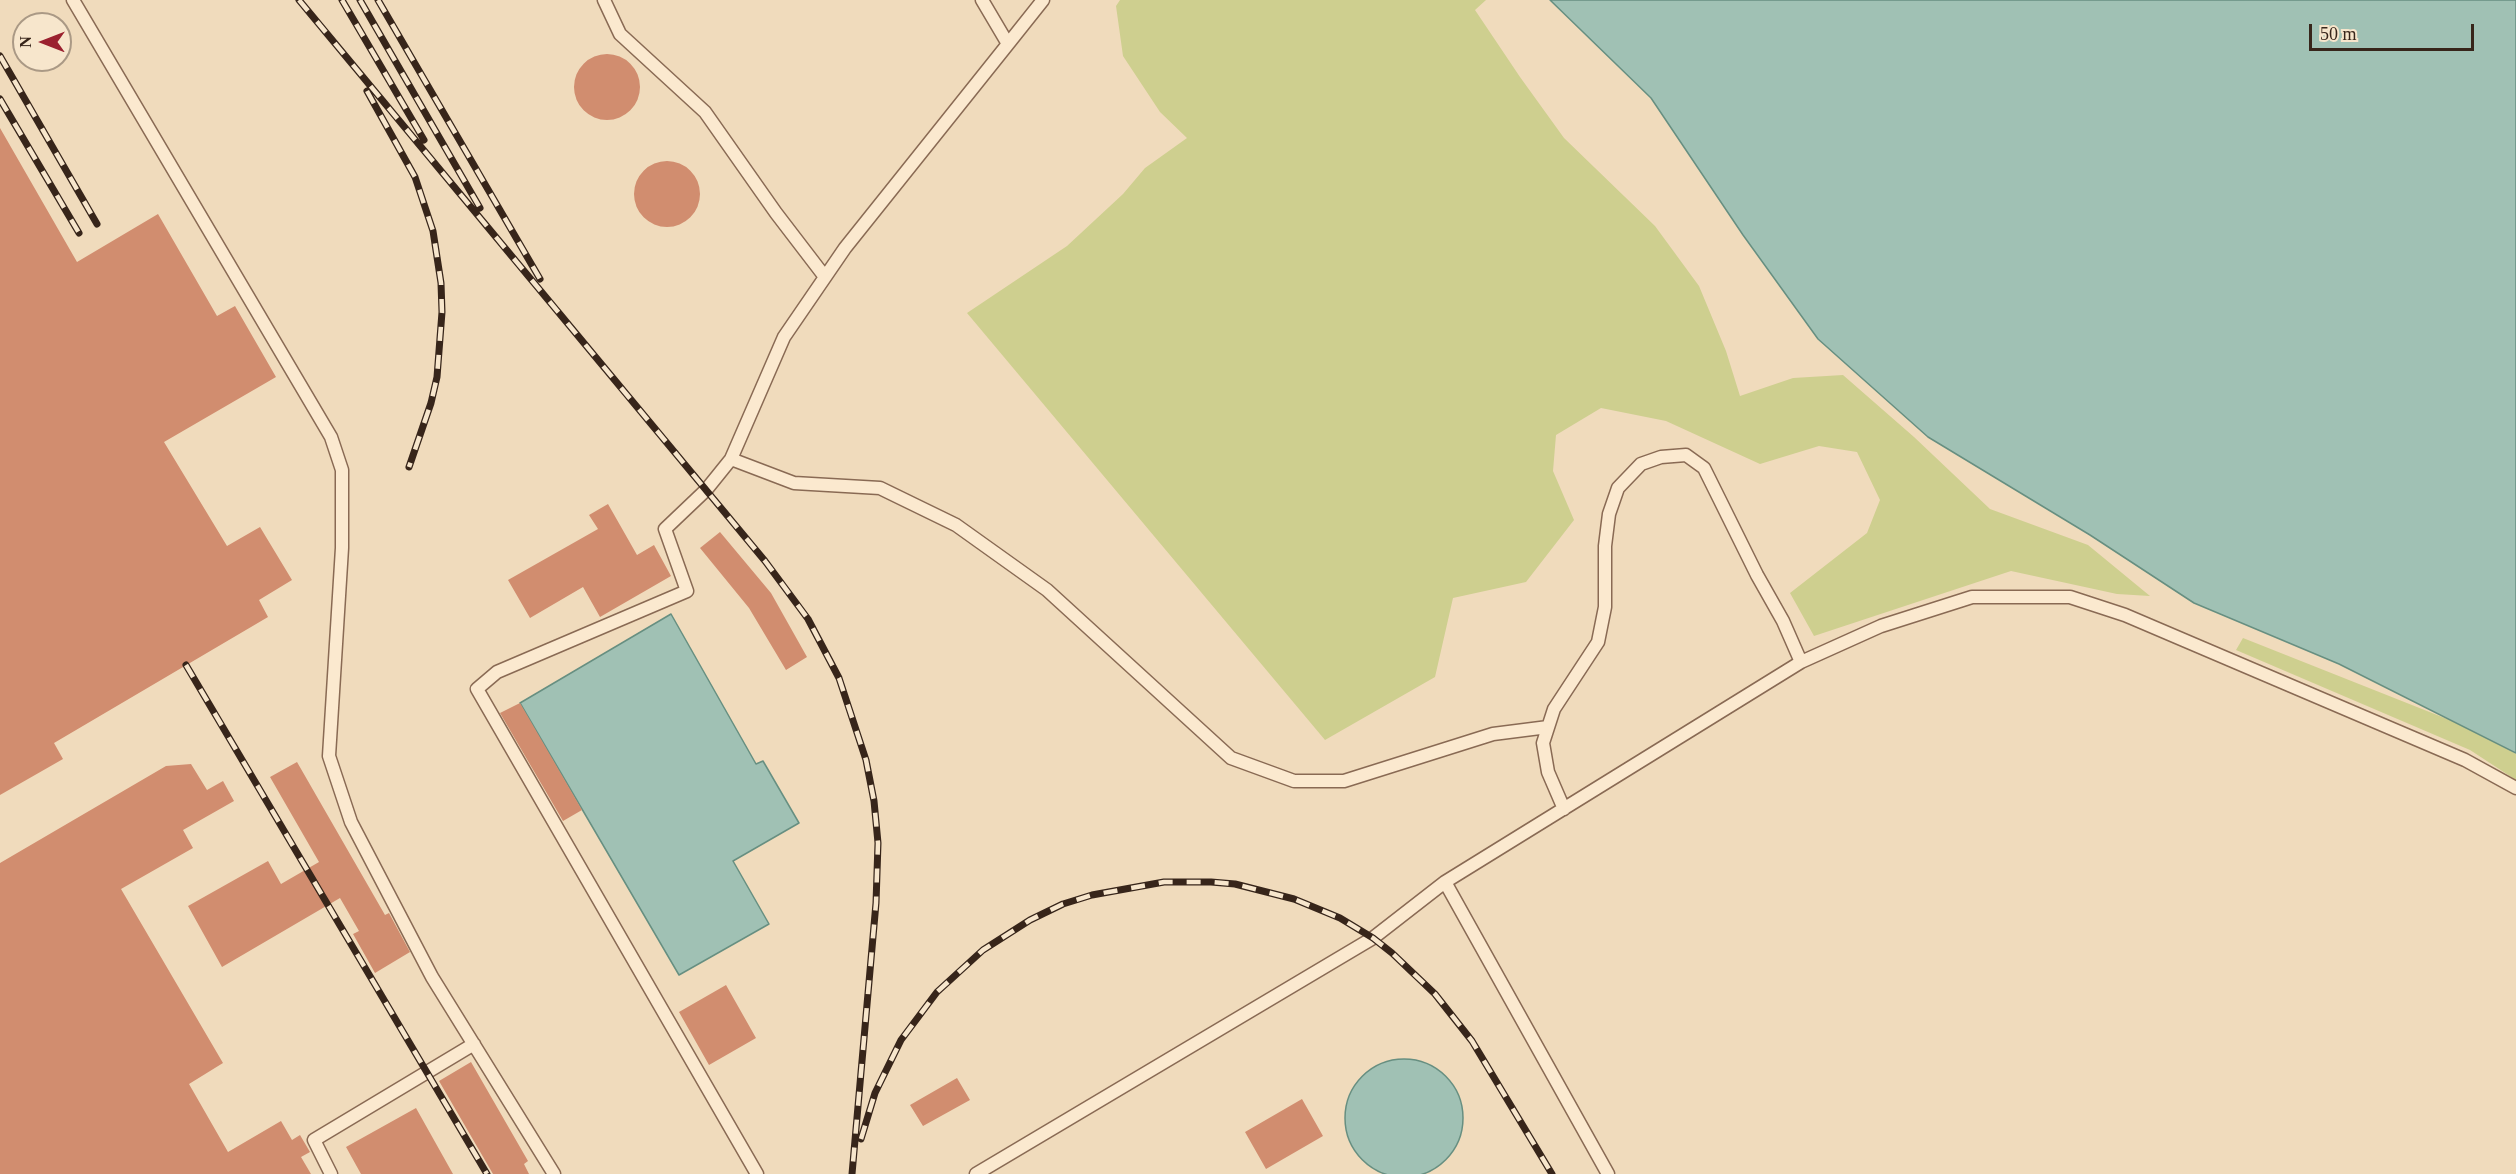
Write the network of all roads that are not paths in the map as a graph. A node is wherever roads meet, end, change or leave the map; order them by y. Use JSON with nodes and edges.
{"nodes":[{"id":1,"x":73,"y":0,"type":"edge"},
{"id":2,"x":604,"y":0,"type":"edge"},
{"id":3,"x":982,"y":0,"type":"edge"},
{"id":4,"x":1043,"y":0,"type":"edge"},
{"id":5,"x":1008,"y":44,"type":"junction"},
{"id":6,"x":825,"y":277,"type":"junction"},
{"id":7,"x":731,"y":459,"type":"junction"},
{"id":8,"x":1801,"y":662,"type":"junction"},
{"id":9,"x":1548,"y":727,"type":"junction"},
{"id":10,"x":2516,"y":788,"type":"edge"},
{"id":11,"x":1564,"y":809,"type":"junction"},
{"id":12,"x":1445,"y":882,"type":"junction"},
{"id":13,"x":474,"y":1044,"type":"junction"},
{"id":14,"x":331,"y":1174,"type":"edge"},
{"id":15,"x":554,"y":1174,"type":"edge"},
{"id":16,"x":757,"y":1174,"type":"edge"},
{"id":17,"x":976,"y":1174,"type":"edge"},
{"id":18,"x":1608,"y":1174,"type":"edge"}],
"edges":[{"from":1,"to":13,"type":"lane"},
{"from":2,"to":6,"type":"lane"},
{"from":3,"to":5,"type":"lane"},
{"from":4,"to":5,"type":"lane"},
{"from":5,"to":6,"type":"lane"},
{"from":6,"to":7,"type":"lane"},
{"from":7,"to":9,"type":"lane"},
{"from":7,"to":16,"type":"lane"},
{"from":8,"to":9,"type":"lane"},
{"from":8,"to":10,"type":"lane"},
{"from":8,"to":11,"type":"lane"},
{"from":9,"to":11,"type":"lane"},
{"from":11,"to":12,"type":"lane"},
{"from":12,"to":17,"type":"lane"},
{"from":12,"to":18,"type":"lane"},
{"from":13,"to":14,"type":"lane"},
{"from":13,"to":15,"type":"lane"}]}
